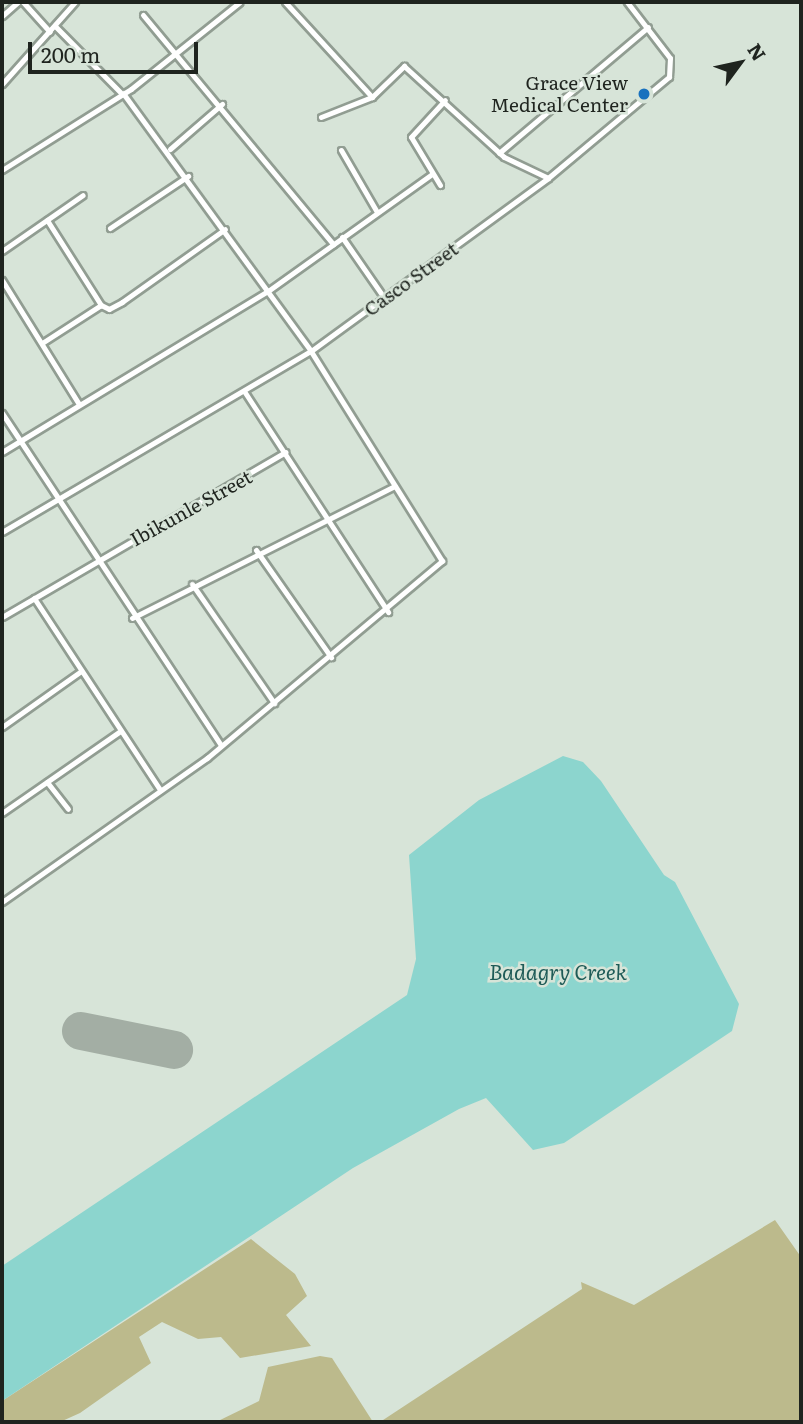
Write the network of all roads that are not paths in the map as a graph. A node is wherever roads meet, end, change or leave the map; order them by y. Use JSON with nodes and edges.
{"nodes":[{"id":1,"x":20,"y":2,"type":"edge"},
{"id":2,"x":75,"y":2,"type":"edge"},
{"id":3,"x":240,"y":2,"type":"edge"},
{"id":4,"x":285,"y":2,"type":"edge"},
{"id":5,"x":628,"y":2,"type":"edge"},
{"id":6,"x":143,"y":15,"type":"dead end"},
{"id":7,"x":2,"y":16,"type":"edge"},
{"id":8,"x":55,"y":26,"type":"junction"},
{"id":9,"x":649,"y":27,"type":"junction"},
{"id":10,"x":50,"y":32,"type":"junction"},
{"id":11,"x":177,"y":52,"type":"junction"},
{"id":12,"x":2,"y":84,"type":"edge"},
{"id":13,"x":122,"y":93,"type":"junction"},
{"id":14,"x":372,"y":97,"type":"junction"},
{"id":15,"x":444,"y":100,"type":"junction"},
{"id":16,"x":222,"y":104,"type":"junction"},
{"id":17,"x":321,"y":117,"type":"dead end"},
{"id":18,"x":170,"y":149,"type":"junction"},
{"id":19,"x":341,"y":150,"type":"dead end"},
{"id":20,"x":499,"y":153,"type":"junction"},
{"id":21,"x":2,"y":170,"type":"edge"},
{"id":22,"x":432,"y":174,"type":"junction"},
{"id":23,"x":188,"y":176,"type":"junction"},
{"id":24,"x":548,"y":178,"type":"junction"},
{"id":25,"x":440,"y":184,"type":"dead end"},
{"id":26,"x":83,"y":195,"type":"dead end"},
{"id":27,"x":377,"y":212,"type":"junction"},
{"id":28,"x":47,"y":220,"type":"junction"},
{"id":29,"x":110,"y":228,"type":"dead end"},
{"id":30,"x":225,"y":229,"type":"junction"},
{"id":31,"x":342,"y":237,"type":"junction"},
{"id":32,"x":333,"y":244,"type":"junction"},
{"id":33,"x":2,"y":251,"type":"edge"},
{"id":34,"x":2,"y":280,"type":"edge"},
{"id":35,"x":268,"y":291,"type":"junction"},
{"id":36,"x":385,"y":299,"type":"junction"},
{"id":37,"x":101,"y":305,"type":"junction"},
{"id":38,"x":43,"y":343,"type":"junction"},
{"id":39,"x":311,"y":351,"type":"junction"},
{"id":40,"x":244,"y":391,"type":"junction"},
{"id":41,"x":79,"y":404,"type":"junction"},
{"id":42,"x":2,"y":413,"type":"edge"},
{"id":43,"x":19,"y":441,"type":"junction"},
{"id":44,"x":2,"y":452,"type":"edge"},
{"id":45,"x":286,"y":453,"type":"junction"},
{"id":46,"x":395,"y":486,"type":"junction"},
{"id":47,"x":57,"y":499,"type":"junction"},
{"id":48,"x":327,"y":518,"type":"junction"},
{"id":49,"x":2,"y":532,"type":"edge"},
{"id":50,"x":257,"y":550,"type":"junction"},
{"id":51,"x":95,"y":561,"type":"junction"},
{"id":52,"x":192,"y":584,"type":"junction"},
{"id":53,"x":34,"y":598,"type":"junction"},
{"id":54,"x":388,"y":612,"type":"junction"},
{"id":55,"x":2,"y":617,"type":"edge"},
{"id":56,"x":132,"y":618,"type":"junction"},
{"id":57,"x":331,"y":657,"type":"junction"},
{"id":58,"x":81,"y":671,"type":"junction"},
{"id":59,"x":274,"y":704,"type":"junction"},
{"id":60,"x":2,"y":727,"type":"edge"},
{"id":61,"x":119,"y":732,"type":"junction"},
{"id":62,"x":221,"y":746,"type":"junction"},
{"id":63,"x":47,"y":782,"type":"junction"},
{"id":64,"x":160,"y":790,"type":"junction"},
{"id":65,"x":68,"y":809,"type":"dead end"},
{"id":66,"x":2,"y":813,"type":"edge"},
{"id":67,"x":2,"y":902,"type":"edge"}],
"edges":[{"from":1,"to":7,"type":"street"},
{"from":1,"to":10,"type":"street"},
{"from":2,"to":8,"type":"street"},
{"from":3,"to":11,"type":"street"},
{"from":4,"to":14,"type":"street"},
{"from":5,"to":9,"type":"street","name":"Casco Street"},
{"from":6,"to":11,"type":"street"},
{"from":8,"to":10,"type":"street"},
{"from":8,"to":13,"type":"street"},
{"from":9,"to":20,"type":"street"},
{"from":9,"to":24,"type":"street","name":"Casco Street"},
{"from":10,"to":12,"type":"street"},
{"from":11,"to":13,"type":"street"},
{"from":11,"to":16,"type":"street"},
{"from":13,"to":18,"type":"street"},
{"from":13,"to":21,"type":"street"},
{"from":14,"to":15,"type":"street"},
{"from":14,"to":17,"type":"street"},
{"from":15,"to":20,"type":"street"},
{"from":15,"to":22,"type":"street"},
{"from":16,"to":18,"type":"street"},
{"from":16,"to":32,"type":"street"},
{"from":18,"to":23,"type":"street"},
{"from":19,"to":27,"type":"street"},
{"from":20,"to":24,"type":"street"},
{"from":22,"to":25,"type":"street"},
{"from":22,"to":27,"type":"street"},
{"from":23,"to":29,"type":"street"},
{"from":23,"to":30,"type":"street"},
{"from":24,"to":36,"type":"street","name":"Casco Street"},
{"from":26,"to":28,"type":"street"},
{"from":27,"to":31,"type":"street"},
{"from":28,"to":33,"type":"street"},
{"from":28,"to":37,"type":"street"},
{"from":30,"to":35,"type":"street"},
{"from":30,"to":37,"type":"street"},
{"from":31,"to":32,"type":"street"},
{"from":31,"to":36,"type":"street"},
{"from":32,"to":35,"type":"street"},
{"from":34,"to":38,"type":"street"},
{"from":35,"to":39,"type":"street"},
{"from":35,"to":41,"type":"street"},
{"from":36,"to":39,"type":"street","name":"Casco Street"},
{"from":37,"to":38,"type":"street"},
{"from":38,"to":41,"type":"street"},
{"from":39,"to":40,"type":"street","name":"Casco Street"},
{"from":39,"to":46,"type":"street"},
{"from":40,"to":45,"type":"street"},
{"from":40,"to":47,"type":"street","name":"Casco Street"},
{"from":41,"to":43,"type":"street"},
{"from":42,"to":43,"type":"street"},
{"from":43,"to":44,"type":"street"},
{"from":43,"to":47,"type":"street"},
{"from":45,"to":48,"type":"street"},
{"from":45,"to":51,"type":"street","name":"Ibikunle Street"},
{"from":46,"to":48,"type":"street"},
{"from":46,"to":54,"type":"street"},
{"from":47,"to":49,"type":"street","name":"Casco Street"},
{"from":47,"to":51,"type":"street"},
{"from":48,"to":50,"type":"street"},
{"from":48,"to":54,"type":"street"},
{"from":50,"to":52,"type":"street"},
{"from":50,"to":57,"type":"street"},
{"from":51,"to":53,"type":"street","name":"Ibikunle Street"},
{"from":51,"to":56,"type":"street"},
{"from":52,"to":56,"type":"street"},
{"from":52,"to":59,"type":"street"},
{"from":53,"to":55,"type":"street","name":"Ibikunle Street"},
{"from":53,"to":58,"type":"street"},
{"from":54,"to":57,"type":"street"},
{"from":56,"to":62,"type":"street"},
{"from":57,"to":59,"type":"street"},
{"from":58,"to":60,"type":"street"},
{"from":58,"to":61,"type":"street"},
{"from":59,"to":62,"type":"street"},
{"from":61,"to":63,"type":"street"},
{"from":61,"to":64,"type":"street"},
{"from":62,"to":64,"type":"street"},
{"from":63,"to":65,"type":"street"},
{"from":63,"to":66,"type":"street"},
{"from":64,"to":67,"type":"street"}]}
